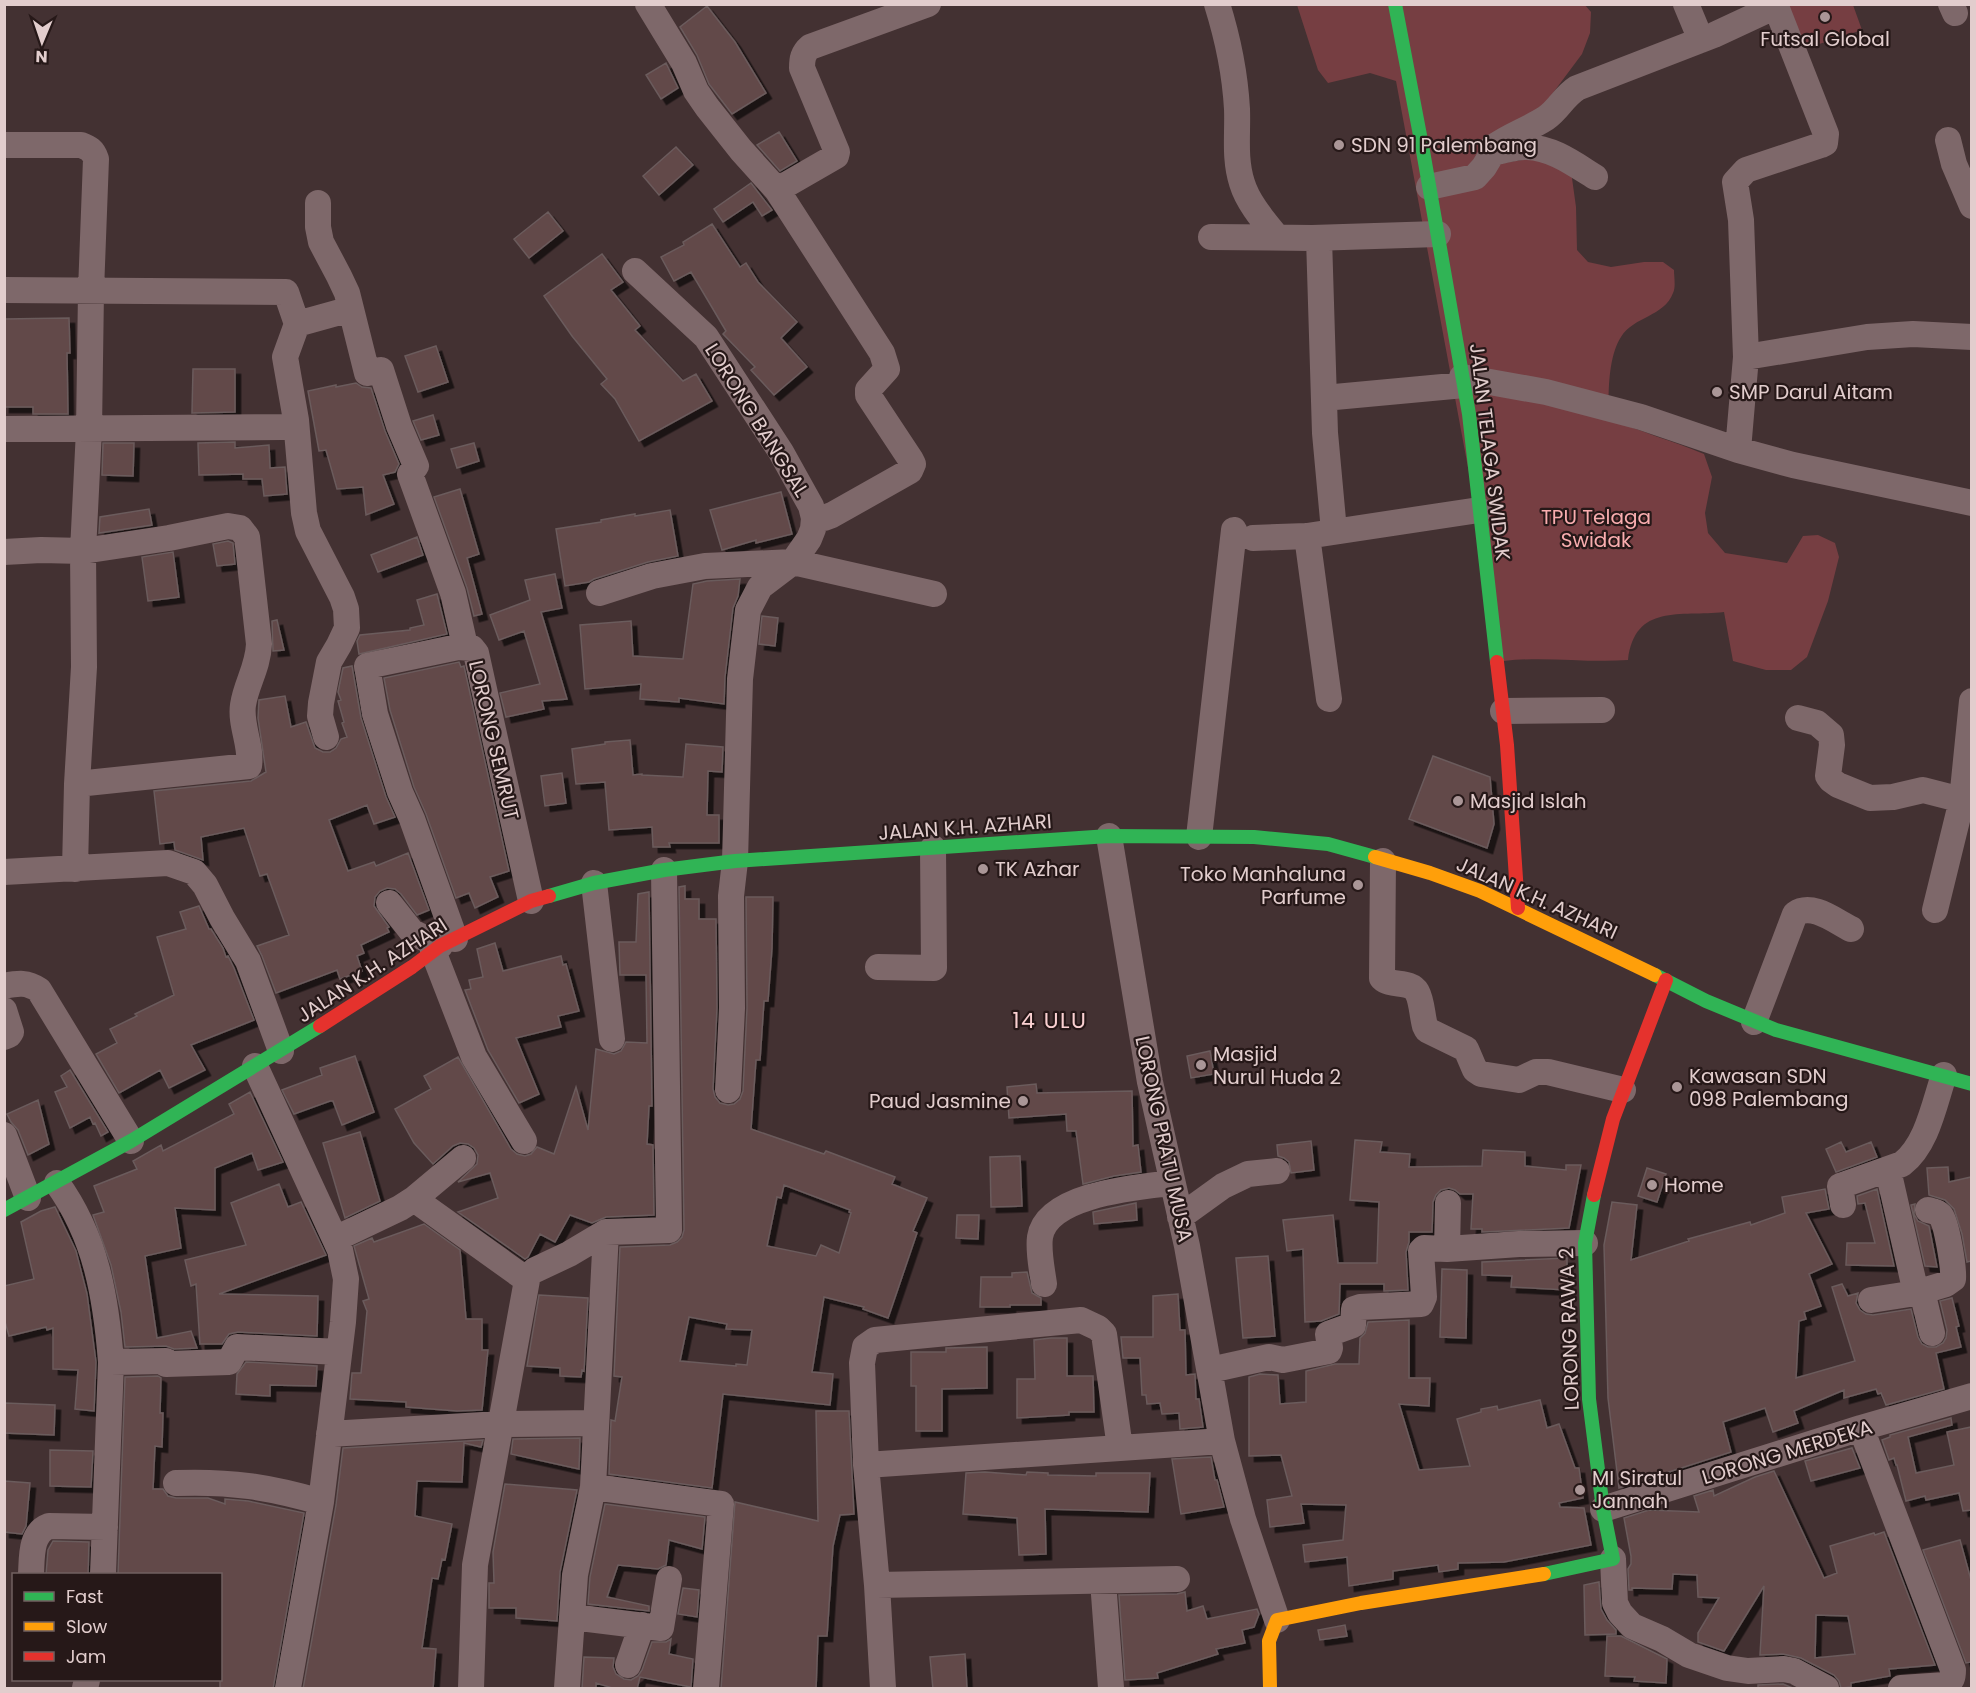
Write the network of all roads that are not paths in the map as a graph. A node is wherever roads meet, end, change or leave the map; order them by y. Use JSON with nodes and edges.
{"nodes":[{"id":1,"x":648,"y":4,"type":"edge"},
{"id":2,"x":928,"y":4,"type":"edge"},
{"id":3,"x":1217,"y":4,"type":"edge"},
{"id":4,"x":1395,"y":4,"type":"edge"},
{"id":5,"x":1686,"y":4,"type":"edge"},
{"id":6,"x":1708,"y":38,"type":"junction"},
{"id":7,"x":1948,"y":140,"type":"dead end"},
{"id":8,"x":4,"y":145,"type":"edge"},
{"id":9,"x":1493,"y":152,"type":"junction"},
{"id":10,"x":1595,"y":177,"type":"dead end"},
{"id":11,"x":1429,"y":187,"type":"junction"},
{"id":12,"x":777,"y":190,"type":"junction"},
{"id":13,"x":318,"y":203,"type":"dead end"},
{"id":14,"x":1971,"y":206,"type":"edge"},
{"id":15,"x":1438,"y":234,"type":"junction"},
{"id":16,"x":1211,"y":237,"type":"dead end"},
{"id":17,"x":1277,"y":237,"type":"junction"},
{"id":18,"x":1319,"y":237,"type":"junction"},
{"id":19,"x":635,"y":271,"type":"dead end"},
{"id":20,"x":4,"y":290,"type":"edge"},
{"id":21,"x":91,"y":291,"type":"junction"},
{"id":22,"x":351,"y":309,"type":"junction"},
{"id":23,"x":297,"y":324,"type":"junction"},
{"id":24,"x":1971,"y":337,"type":"edge"},
{"id":25,"x":1746,"y":357,"type":"junction"},
{"id":26,"x":1463,"y":381,"type":"junction"},
{"id":27,"x":1323,"y":398,"type":"junction"},
{"id":28,"x":282,"y":428,"type":"dead end"},
{"id":29,"x":4,"y":429,"type":"edge"},
{"id":30,"x":89,"y":429,"type":"junction"},
{"id":31,"x":1738,"y":450,"type":"junction"},
{"id":32,"x":1971,"y":503,"type":"edge"},
{"id":33,"x":1479,"y":510,"type":"junction"},
{"id":34,"x":814,"y":518,"type":"junction"},
{"id":35,"x":1334,"y":531,"type":"junction"},
{"id":36,"x":1307,"y":536,"type":"junction"},
{"id":37,"x":83,"y":551,"type":"junction"},
{"id":38,"x":4,"y":552,"type":"edge"},
{"id":39,"x":793,"y":562,"type":"junction"},
{"id":40,"x":599,"y":593,"type":"dead end"},
{"id":41,"x":934,"y":594,"type":"dead end"},
{"id":42,"x":465,"y":646,"type":"junction"},
{"id":43,"x":1329,"y":699,"type":"dead end"},
{"id":44,"x":1971,"y":701,"type":"edge"},
{"id":45,"x":1602,"y":710,"type":"dead end"},
{"id":46,"x":1503,"y":711,"type":"junction"},
{"id":47,"x":1798,"y":718,"type":"dead end"},
{"id":48,"x":326,"y":736,"type":"dead end"},
{"id":49,"x":77,"y":784,"type":"junction"},
{"id":50,"x":1962,"y":800,"type":"junction"},
{"id":51,"x":1109,"y":836,"type":"junction"},
{"id":52,"x":1199,"y":837,"type":"junction"},
{"id":53,"x":933,"y":848,"type":"junction"},
{"id":54,"x":735,"y":861,"type":"junction"},
{"id":55,"x":1383,"y":861,"type":"junction"},
{"id":56,"x":75,"y":868,"type":"junction"},
{"id":57,"x":664,"y":870,"type":"junction"},
{"id":58,"x":4,"y":872,"type":"edge"},
{"id":59,"x":594,"y":883,"type":"junction"},
{"id":60,"x":531,"y":901,"type":"junction"},
{"id":61,"x":389,"y":903,"type":"dead end"},
{"id":62,"x":1518,"y":908,"type":"junction"},
{"id":63,"x":1935,"y":910,"type":"dead end"},
{"id":64,"x":1851,"y":929,"type":"dead end"},
{"id":65,"x":443,"y":945,"type":"junction"},
{"id":66,"x":878,"y":967,"type":"dead end"},
{"id":67,"x":1666,"y":980,"type":"junction"},
{"id":68,"x":4,"y":986,"type":"edge"},
{"id":69,"x":4,"y":1010,"type":"edge"},
{"id":70,"x":1754,"y":1022,"type":"junction"},
{"id":71,"x":4,"y":1037,"type":"edge"},
{"id":72,"x":612,"y":1039,"type":"dead end"},
{"id":73,"x":281,"y":1051,"type":"junction"},
{"id":74,"x":255,"y":1066,"type":"junction"},
{"id":75,"x":1944,"y":1075,"type":"junction"},
{"id":76,"x":1971,"y":1084,"type":"edge"},
{"id":77,"x":728,"y":1090,"type":"dead end"},
{"id":78,"x":1623,"y":1090,"type":"junction"},
{"id":79,"x":4,"y":1135,"type":"edge"},
{"id":80,"x":131,"y":1141,"type":"junction"},
{"id":81,"x":524,"y":1141,"type":"dead end"},
{"id":82,"x":464,"y":1158,"type":"dead end"},
{"id":83,"x":1888,"y":1170,"type":"junction"},
{"id":84,"x":1277,"y":1171,"type":"dead end"},
{"id":85,"x":57,"y":1183,"type":"junction"},
{"id":86,"x":1172,"y":1183,"type":"junction"},
{"id":87,"x":28,"y":1198,"type":"junction"},
{"id":88,"x":1448,"y":1203,"type":"dead end"},
{"id":89,"x":407,"y":1204,"type":"junction"},
{"id":90,"x":1843,"y":1205,"type":"dead end"},
{"id":91,"x":4,"y":1210,"type":"edge"},
{"id":92,"x":1928,"y":1210,"type":"dead end"},
{"id":93,"x":1180,"y":1217,"type":"junction"},
{"id":94,"x":606,"y":1232,"type":"junction"},
{"id":95,"x":335,"y":1239,"type":"junction"},
{"id":96,"x":1585,"y":1243,"type":"junction"},
{"id":97,"x":1447,"y":1249,"type":"junction"},
{"id":98,"x":535,"y":1270,"type":"dead end"},
{"id":99,"x":1044,"y":1284,"type":"dead end"},
{"id":100,"x":1919,"y":1292,"type":"junction"},
{"id":101,"x":1871,"y":1300,"type":"dead end"},
{"id":102,"x":1932,"y":1333,"type":"dead end"},
{"id":103,"x":339,"y":1352,"type":"junction"},
{"id":104,"x":111,"y":1362,"type":"junction"},
{"id":105,"x":1210,"y":1370,"type":"junction"},
{"id":106,"x":1971,"y":1396,"type":"edge"},
{"id":107,"x":596,"y":1423,"type":"junction"},
{"id":108,"x":500,"y":1424,"type":"junction"},
{"id":109,"x":1861,"y":1428,"type":"junction"},
{"id":110,"x":329,"y":1434,"type":"junction"},
{"id":111,"x":1222,"y":1441,"type":"junction"},
{"id":112,"x":1120,"y":1448,"type":"junction"},
{"id":113,"x":866,"y":1465,"type":"junction"},
{"id":114,"x":176,"y":1483,"type":"dead end"},
{"id":115,"x":593,"y":1487,"type":"junction"},
{"id":116,"x":321,"y":1502,"type":"junction"},
{"id":117,"x":1603,"y":1509,"type":"junction"},
{"id":118,"x":105,"y":1527,"type":"junction"},
{"id":119,"x":1613,"y":1558,"type":"junction"},
{"id":120,"x":31,"y":1573,"type":"edge"},
{"id":121,"x":103,"y":1573,"type":"edge"},
{"id":122,"x":1177,"y":1579,"type":"dead end"},
{"id":123,"x":669,"y":1580,"type":"dead end"},
{"id":124,"x":1103,"y":1581,"type":"junction"},
{"id":125,"x":878,"y":1585,"type":"junction"},
{"id":126,"x":572,"y":1617,"type":"junction"},
{"id":127,"x":1277,"y":1620,"type":"junction"},
{"id":128,"x":642,"y":1625,"type":"junction"},
{"id":129,"x":628,"y":1665,"type":"dead end"},
{"id":130,"x":1955,"y":1682,"type":"edge"},
{"id":131,"x":288,"y":1689,"type":"edge"},
{"id":132,"x":471,"y":1689,"type":"edge"},
{"id":133,"x":567,"y":1689,"type":"edge"},
{"id":134,"x":706,"y":1689,"type":"edge"},
{"id":135,"x":883,"y":1689,"type":"edge"},
{"id":136,"x":1111,"y":1689,"type":"edge"},
{"id":137,"x":1270,"y":1689,"type":"edge"},
{"id":138,"x":1826,"y":1689,"type":"edge"},
{"id":139,"x":1901,"y":1689,"type":"edge"}],
"edges":[{"from":1,"to":12,"type":"street"},
{"from":2,"to":12,"type":"street"},
{"from":3,"to":17,"type":"street"},
{"from":4,"to":11,"type":"street","name":"JALAN TELAGA SWIDAK"},
{"from":5,"to":6,"type":"street"},
{"from":6,"to":9,"type":"street"},
{"from":6,"to":25,"type":"street"},
{"from":7,"to":14,"type":"street"},
{"from":8,"to":21,"type":"street"},
{"from":9,"to":10,"type":"street"},
{"from":9,"to":11,"type":"street"},
{"from":11,"to":15,"type":"street","name":"JALAN TELAGA SWIDAK"},
{"from":12,"to":34,"type":"street"},
{"from":13,"to":22,"type":"street"},
{"from":15,"to":18,"type":"street"},
{"from":15,"to":26,"type":"street","name":"JALAN TELAGA SWIDAK"},
{"from":16,"to":17,"type":"street"},
{"from":17,"to":18,"type":"street"},
{"from":18,"to":27,"type":"street"},
{"from":19,"to":34,"type":"street","name":"LORONG BANGSAL"},
{"from":20,"to":21,"type":"street"},
{"from":21,"to":23,"type":"street"},
{"from":21,"to":30,"type":"street"},
{"from":22,"to":23,"type":"street"},
{"from":22,"to":42,"type":"street"},
{"from":23,"to":48,"type":"street"},
{"from":24,"to":25,"type":"street"},
{"from":25,"to":31,"type":"street"},
{"from":26,"to":27,"type":"street"},
{"from":26,"to":31,"type":"street"},
{"from":26,"to":33,"type":"street","name":"JALAN TELAGA SWIDAK"},
{"from":27,"to":35,"type":"street"},
{"from":28,"to":30,"type":"street"},
{"from":29,"to":30,"type":"street"},
{"from":30,"to":37,"type":"street"},
{"from":31,"to":32,"type":"street"},
{"from":33,"to":35,"type":"street"},
{"from":33,"to":46,"type":"street","name":"JALAN TELAGA SWIDAK"},
{"from":34,"to":39,"type":"street","name":"LORONG BANGSAL"},
{"from":35,"to":36,"type":"street"},
{"from":36,"to":43,"type":"street"},
{"from":36,"to":52,"type":"street"},
{"from":37,"to":38,"type":"street"},
{"from":37,"to":49,"type":"street"},
{"from":37,"to":49,"type":"street"},
{"from":39,"to":40,"type":"street"},
{"from":39,"to":41,"type":"street"},
{"from":39,"to":54,"type":"street","name":"LORONG BANGSAL"},
{"from":42,"to":60,"type":"street","name":"LORONG SEMRUT"},
{"from":42,"to":65,"type":"street","name":"LORONG SEMRUT"},
{"from":44,"to":50,"type":"street"},
{"from":45,"to":46,"type":"street"},
{"from":46,"to":62,"type":"street","name":"JALAN TELAGA SWIDAK"},
{"from":47,"to":50,"type":"street"},
{"from":49,"to":56,"type":"street"},
{"from":50,"to":63,"type":"street"},
{"from":51,"to":52,"type":"street","name":"JALAN K.H. AZHARI"},
{"from":51,"to":53,"type":"street","name":"JALAN K.H. AZHARI"},
{"from":51,"to":86,"type":"street","name":"LORONG PRATU MUSA"},
{"from":52,"to":55,"type":"street","name":"JALAN K.H. AZHARI"},
{"from":53,"to":54,"type":"street","name":"JALAN K.H. AZHARI"},
{"from":53,"to":66,"type":"street"},
{"from":54,"to":57,"type":"street","name":"JALAN K.H. AZHARI"},
{"from":54,"to":77,"type":"street","name":"LORONG BANGSAL"},
{"from":55,"to":62,"type":"street","name":"JALAN K.H. AZHARI"},
{"from":55,"to":78,"type":"street"},
{"from":56,"to":58,"type":"street"},
{"from":56,"to":73,"type":"street"},
{"from":57,"to":59,"type":"street","name":"JALAN K.H. AZHARI"},
{"from":57,"to":94,"type":"street"},
{"from":59,"to":60,"type":"street","name":"JALAN K.H. AZHARI"},
{"from":59,"to":72,"type":"street"},
{"from":60,"to":65,"type":"street","name":"JALAN K.H. AZHARI"},
{"from":61,"to":65,"type":"street"},
{"from":62,"to":67,"type":"street","name":"JALAN K.H. AZHARI"},
{"from":64,"to":70,"type":"street"},
{"from":65,"to":73,"type":"street","name":"JALAN K.H. AZHARI"},
{"from":65,"to":81,"type":"street"},
{"from":67,"to":70,"type":"street","name":"JALAN K.H. AZHARI"},
{"from":67,"to":78,"type":"street","name":"LORONG RAWA 2"},
{"from":68,"to":80,"type":"street"},
{"from":69,"to":71,"type":"street"},
{"from":70,"to":75,"type":"street","name":"JALAN K.H. AZHARI"},
{"from":73,"to":74,"type":"street","name":"JALAN K.H. AZHARI"},
{"from":74,"to":80,"type":"street","name":"JALAN K.H. AZHARI"},
{"from":74,"to":95,"type":"street"},
{"from":75,"to":76,"type":"street","name":"JALAN K.H. AZHARI"},
{"from":75,"to":83,"type":"street"},
{"from":78,"to":96,"type":"street","name":"LORONG RAWA 2"},
{"from":79,"to":87,"type":"street"},
{"from":80,"to":85,"type":"street","name":"JALAN K.H. AZHARI"},
{"from":82,"to":89,"type":"street"},
{"from":83,"to":90,"type":"street"},
{"from":83,"to":100,"type":"street"},
{"from":84,"to":93,"type":"street"},
{"from":85,"to":87,"type":"street","name":"JALAN K.H. AZHARI"},
{"from":85,"to":104,"type":"street"},
{"from":86,"to":93,"type":"street","name":"LORONG PRATU MUSA"},
{"from":86,"to":99,"type":"street"},
{"from":87,"to":91,"type":"street","name":"JALAN K.H. AZHARI"},
{"from":88,"to":97,"type":"street"},
{"from":89,"to":95,"type":"street"},
{"from":89,"to":108,"type":"street"},
{"from":92,"to":100,"type":"street"},
{"from":93,"to":105,"type":"street","name":"LORONG PRATU MUSA"},
{"from":94,"to":98,"type":"street"},
{"from":94,"to":107,"type":"street"},
{"from":95,"to":103,"type":"street"},
{"from":96,"to":97,"type":"street"},
{"from":96,"to":117,"type":"street","name":"LORONG RAWA 2"},
{"from":97,"to":105,"type":"street"},
{"from":100,"to":101,"type":"street"},
{"from":100,"to":102,"type":"street"},
{"from":103,"to":104,"type":"street"},
{"from":103,"to":110,"type":"street"},
{"from":104,"to":118,"type":"street"},
{"from":105,"to":111,"type":"street","name":"LORONG PRATU MUSA"},
{"from":106,"to":109,"type":"street","name":"LORONG MERDEKA"},
{"from":107,"to":108,"type":"street"},
{"from":107,"to":115,"type":"street"},
{"from":108,"to":110,"type":"street"},
{"from":108,"to":132,"type":"street"},
{"from":109,"to":117,"type":"street","name":"LORONG MERDEKA"},
{"from":109,"to":130,"type":"street"},
{"from":110,"to":116,"type":"street"},
{"from":111,"to":112,"type":"street"},
{"from":111,"to":127,"type":"street","name":"LORONG PRATU MUSA"},
{"from":112,"to":113,"type":"street"},
{"from":112,"to":113,"type":"street"},
{"from":113,"to":125,"type":"street"},
{"from":114,"to":116,"type":"street"},
{"from":115,"to":126,"type":"street"},
{"from":115,"to":134,"type":"street"},
{"from":116,"to":131,"type":"street"},
{"from":117,"to":119,"type":"street","name":"LORONG RAWA 2"},
{"from":118,"to":120,"type":"street"},
{"from":118,"to":121,"type":"street"},
{"from":119,"to":127,"type":"street"},
{"from":119,"to":138,"type":"street"},
{"from":122,"to":124,"type":"street"},
{"from":123,"to":128,"type":"street"},
{"from":124,"to":125,"type":"street"},
{"from":124,"to":136,"type":"street"},
{"from":125,"to":135,"type":"street"},
{"from":126,"to":128,"type":"street"},
{"from":126,"to":133,"type":"street"},
{"from":127,"to":137,"type":"street"},
{"from":128,"to":129,"type":"street"},
{"from":130,"to":139,"type":"street"}]}
